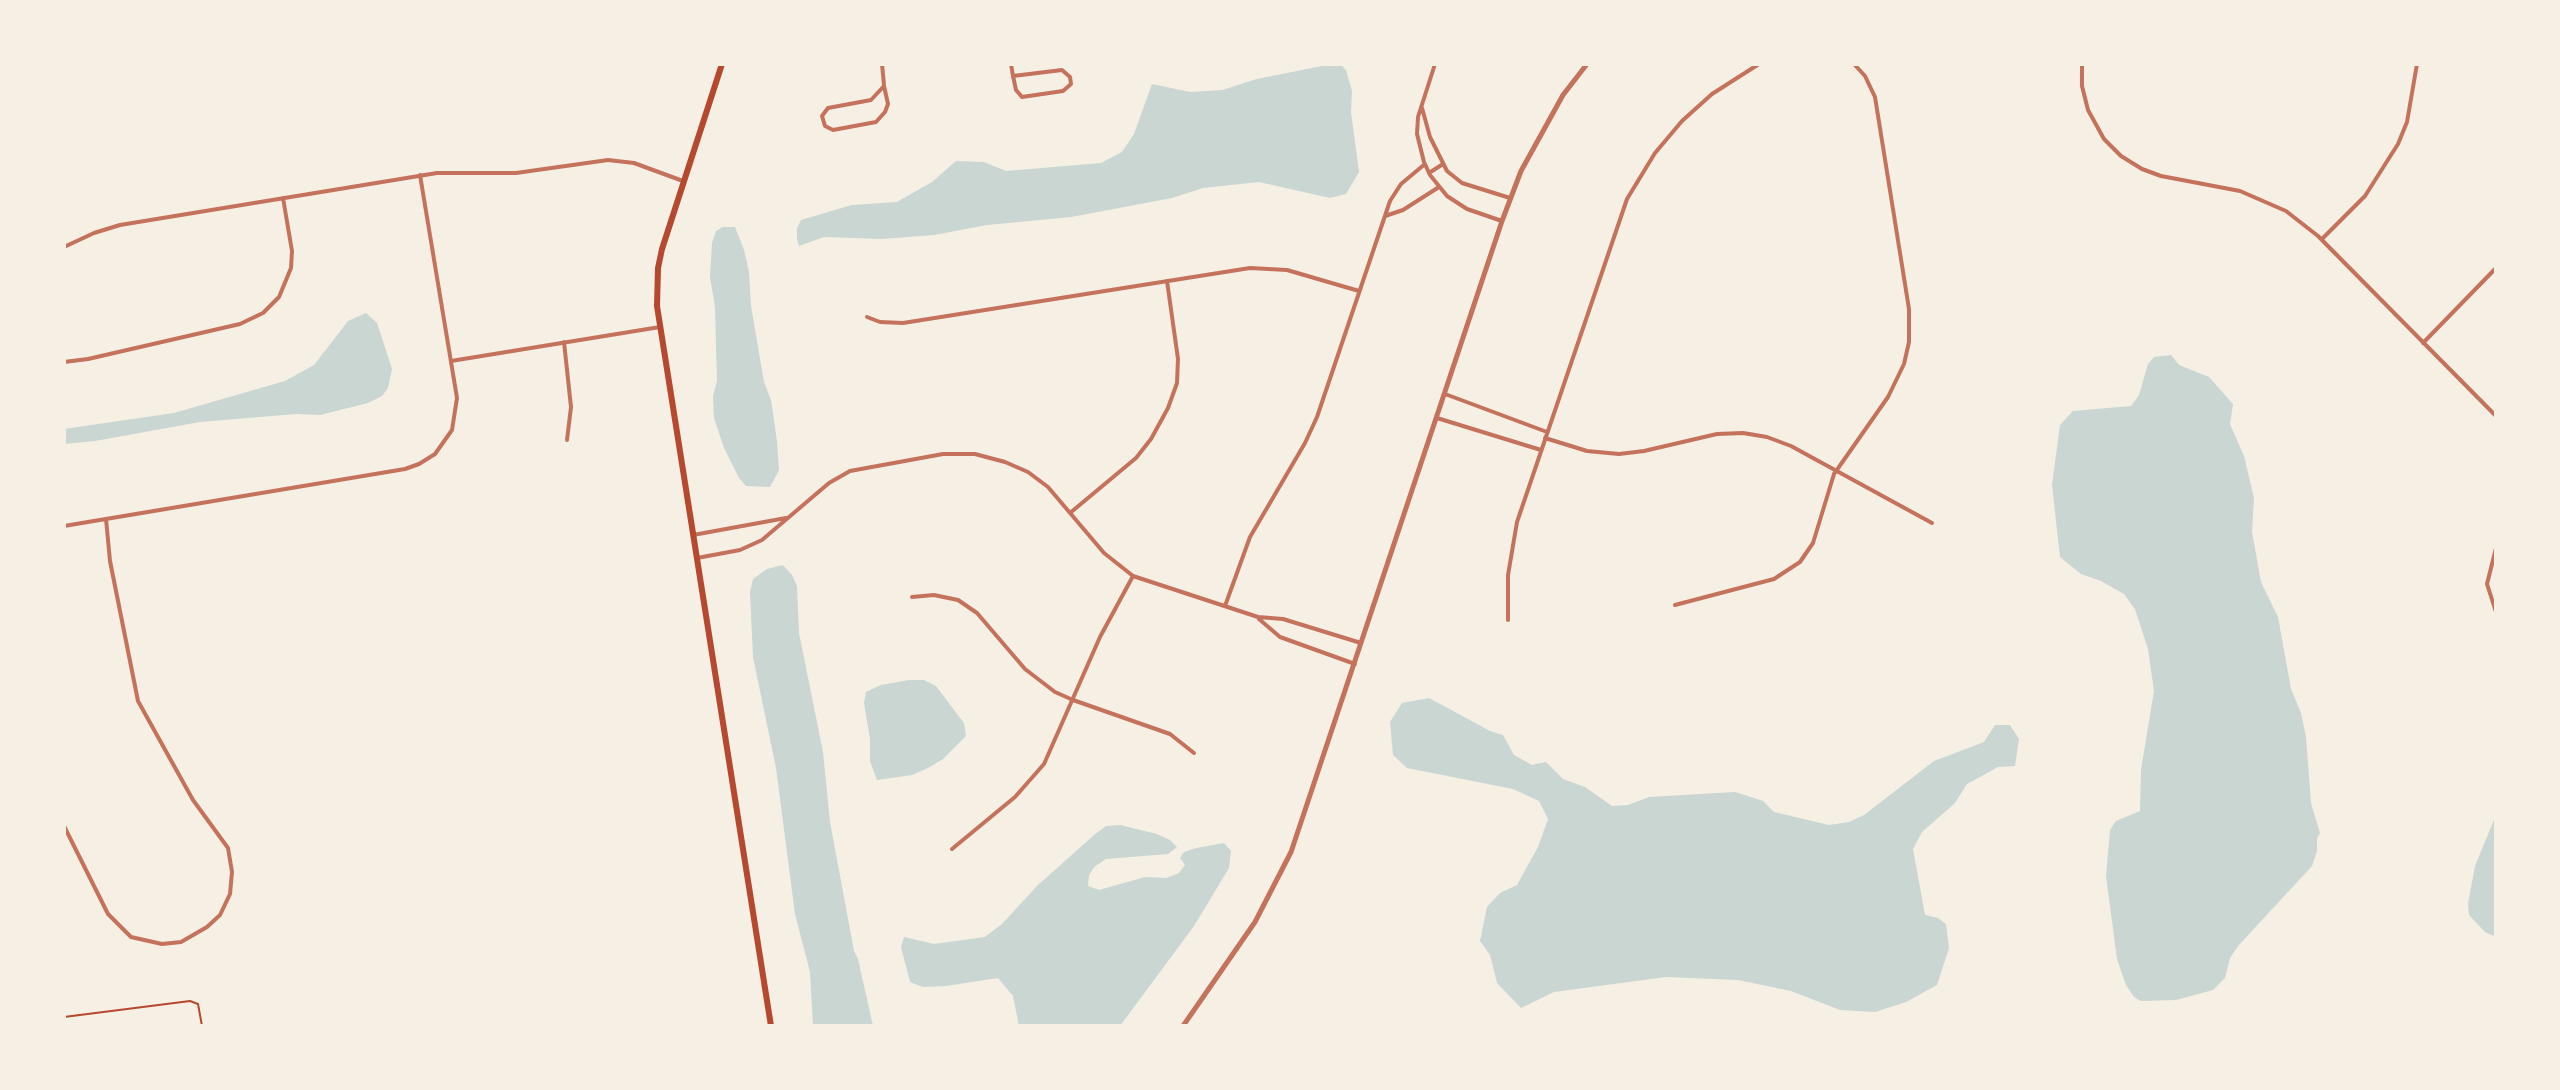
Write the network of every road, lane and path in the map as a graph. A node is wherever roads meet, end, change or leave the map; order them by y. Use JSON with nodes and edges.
{"nodes":[{"id":1,"x":722,"y":64,"type":"edge"},
{"id":2,"x":882,"y":64,"type":"edge"},
{"id":3,"x":1011,"y":64,"type":"edge"},
{"id":4,"x":1435,"y":64,"type":"edge"},
{"id":5,"x":1587,"y":64,"type":"edge"},
{"id":6,"x":1759,"y":64,"type":"edge"},
{"id":7,"x":1854,"y":64,"type":"edge"},
{"id":8,"x":2082,"y":64,"type":"edge"},
{"id":9,"x":2417,"y":64,"type":"edge"},
{"id":10,"x":1013,"y":76,"type":"junction"},
{"id":11,"x":884,"y":86,"type":"junction"},
{"id":12,"x":1421,"y":106,"type":"junction"},
{"id":13,"x":1425,"y":164,"type":"junction"},
{"id":14,"x":1443,"y":164,"type":"junction"},
{"id":15,"x":1429,"y":173,"type":"junction"},
{"id":16,"x":420,"y":175,"type":"junction"},
{"id":17,"x":683,"y":181,"type":"junction"},
{"id":18,"x":1439,"y":187,"type":"junction"},
{"id":19,"x":283,"y":198,"type":"junction"},
{"id":20,"x":1510,"y":198,"type":"junction"},
{"id":21,"x":1385,"y":216,"type":"junction"},
{"id":22,"x":1502,"y":221,"type":"junction"},
{"id":23,"x":2321,"y":240,"type":"junction"},
{"id":24,"x":64,"y":247,"type":"edge"},
{"id":25,"x":2496,"y":268,"type":"edge"},
{"id":26,"x":1167,"y":281,"type":"junction"},
{"id":27,"x":1359,"y":291,"type":"junction"},
{"id":28,"x":867,"y":317,"type":"dead end"},
{"id":29,"x":660,"y":327,"type":"junction"},
{"id":30,"x":564,"y":342,"type":"junction"},
{"id":31,"x":2423,"y":343,"type":"junction"},
{"id":32,"x":451,"y":361,"type":"junction"},
{"id":33,"x":64,"y":362,"type":"edge"},
{"id":34,"x":1445,"y":394,"type":"junction"},
{"id":35,"x":2496,"y":416,"type":"edge"},
{"id":36,"x":1437,"y":418,"type":"junction"},
{"id":37,"x":1546,"y":435,"type":"junction"},
{"id":38,"x":567,"y":440,"type":"dead end"},
{"id":39,"x":1541,"y":450,"type":"junction"},
{"id":40,"x":1836,"y":471,"type":"junction"},
{"id":41,"x":1070,"y":513,"type":"junction"},
{"id":42,"x":788,"y":518,"type":"junction"},
{"id":43,"x":106,"y":519,"type":"junction"},
{"id":44,"x":1932,"y":523,"type":"dead end"},
{"id":45,"x":64,"y":526,"type":"edge"},
{"id":46,"x":693,"y":535,"type":"junction"},
{"id":47,"x":2496,"y":548,"type":"edge"},
{"id":48,"x":697,"y":558,"type":"junction"},
{"id":49,"x":1133,"y":576,"type":"junction"},
{"id":50,"x":912,"y":597,"type":"dead end"},
{"id":51,"x":1675,"y":605,"type":"dead end"},
{"id":52,"x":1225,"y":606,"type":"junction"},
{"id":53,"x":2496,"y":612,"type":"edge"},
{"id":54,"x":1258,"y":617,"type":"junction"},
{"id":55,"x":1508,"y":620,"type":"dead end"},
{"id":56,"x":1361,"y":643,"type":"junction"},
{"id":57,"x":1355,"y":664,"type":"junction"},
{"id":58,"x":1073,"y":700,"type":"junction"},
{"id":59,"x":1194,"y":753,"type":"dead end"},
{"id":60,"x":64,"y":826,"type":"edge"},
{"id":61,"x":952,"y":849,"type":"dead end"},
{"id":62,"x":64,"y":1017,"type":"edge"},
{"id":63,"x":202,"y":1026,"type":"edge"},
{"id":64,"x":771,"y":1026,"type":"edge"},
{"id":65,"x":1183,"y":1026,"type":"edge"}],
"edges":[{"from":1,"to":17,"type":"main road"},
{"from":2,"to":11,"type":"street"},
{"from":3,"to":10,"type":"street"},
{"from":4,"to":12,"type":"street"},
{"from":5,"to":20,"type":"street"},
{"from":6,"to":37,"type":"street"},
{"from":7,"to":40,"type":"street"},
{"from":8,"to":23,"type":"street"},
{"from":9,"to":23,"type":"street"},
{"from":10,"to":10,"type":"street"},
{"from":11,"to":11,"type":"street"},
{"from":12,"to":13,"type":"street"},
{"from":12,"to":14,"type":"street"},
{"from":13,"to":15,"type":"street"},
{"from":13,"to":21,"type":"street"},
{"from":14,"to":15,"type":"street"},
{"from":14,"to":20,"type":"street"},
{"from":15,"to":18,"type":"street"},
{"from":16,"to":17,"type":"street"},
{"from":16,"to":19,"type":"street"},
{"from":16,"to":32,"type":"street"},
{"from":17,"to":29,"type":"main road"},
{"from":18,"to":21,"type":"street"},
{"from":18,"to":22,"type":"street"},
{"from":19,"to":24,"type":"street"},
{"from":19,"to":33,"type":"street"},
{"from":20,"to":22,"type":"street"},
{"from":21,"to":27,"type":"street"},
{"from":22,"to":34,"type":"street"},
{"from":23,"to":31,"type":"street"},
{"from":25,"to":31,"type":"street"},
{"from":26,"to":27,"type":"street"},
{"from":26,"to":28,"type":"street"},
{"from":26,"to":41,"type":"street"},
{"from":27,"to":52,"type":"street"},
{"from":29,"to":30,"type":"street"},
{"from":29,"to":46,"type":"main road"},
{"from":30,"to":32,"type":"street"},
{"from":30,"to":38,"type":"street"},
{"from":31,"to":35,"type":"street"},
{"from":32,"to":43,"type":"street"},
{"from":34,"to":36,"type":"street"},
{"from":34,"to":37,"type":"street"},
{"from":36,"to":39,"type":"street"},
{"from":36,"to":56,"type":"street"},
{"from":37,"to":39,"type":"street"},
{"from":37,"to":40,"type":"street"},
{"from":39,"to":55,"type":"street"},
{"from":40,"to":44,"type":"street"},
{"from":40,"to":51,"type":"street"},
{"from":41,"to":42,"type":"street"},
{"from":41,"to":49,"type":"street"},
{"from":42,"to":46,"type":"street"},
{"from":42,"to":48,"type":"street"},
{"from":43,"to":45,"type":"street"},
{"from":43,"to":60,"type":"street"},
{"from":46,"to":48,"type":"main road"},
{"from":47,"to":53,"type":"street"},
{"from":48,"to":64,"type":"main road"},
{"from":49,"to":52,"type":"street"},
{"from":49,"to":58,"type":"street"},
{"from":50,"to":58,"type":"street"},
{"from":52,"to":54,"type":"street"},
{"from":54,"to":56,"type":"street"},
{"from":54,"to":57,"type":"street"},
{"from":56,"to":57,"type":"street"},
{"from":57,"to":65,"type":"street"},
{"from":58,"to":59,"type":"street"},
{"from":58,"to":61,"type":"street"},
{"from":62,"to":63,"type":"path"}]}
